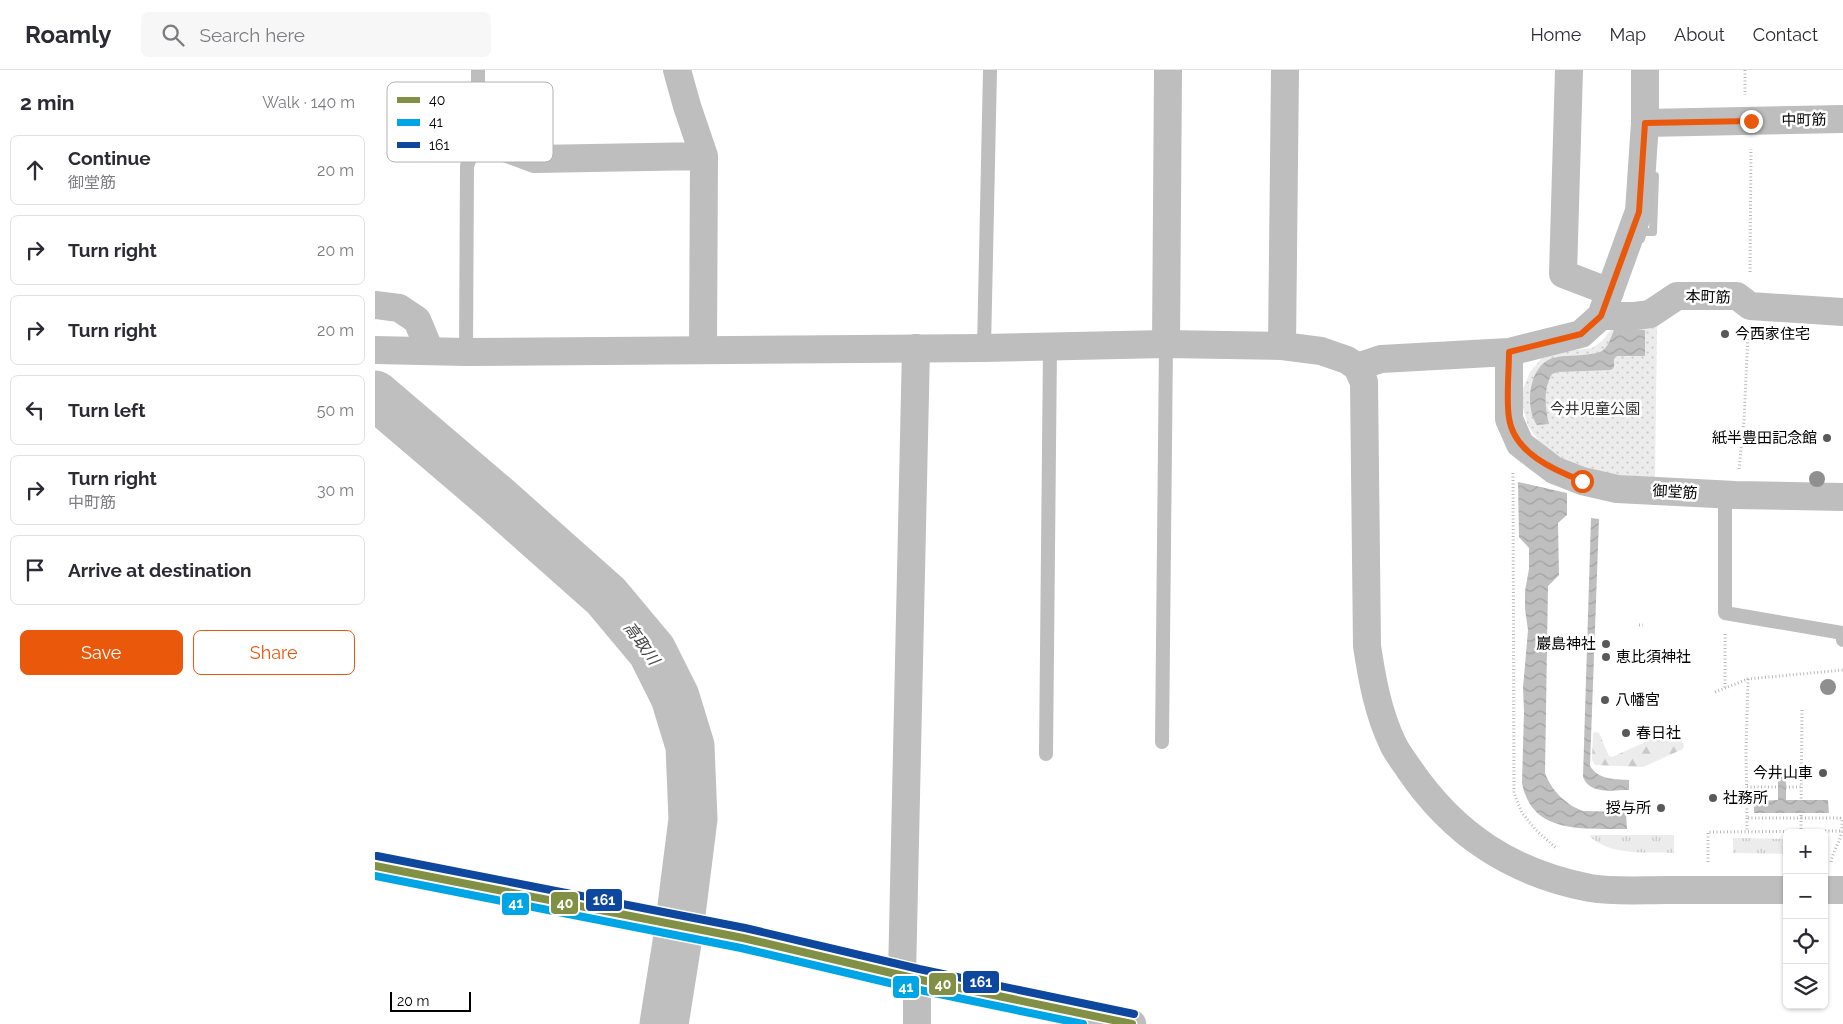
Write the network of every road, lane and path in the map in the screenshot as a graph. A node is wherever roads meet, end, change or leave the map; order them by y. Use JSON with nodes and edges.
{"nodes":[{"id":1,"x":677,"y":70,"type":"edge"},
{"id":2,"x":990,"y":70,"type":"edge"},
{"id":3,"x":1168,"y":70,"type":"edge"},
{"id":4,"x":1285,"y":70,"type":"edge"},
{"id":5,"x":1569,"y":70,"type":"edge"},
{"id":6,"x":1645,"y":70,"type":"edge"},
{"id":7,"x":1843,"y":119,"type":"edge"},
{"id":8,"x":1645,"y":123,"type":"junction"},
{"id":9,"x":704,"y":156,"type":"junction"},
{"id":10,"x":553,"y":159,"type":"edge"},
{"id":11,"x":469,"y":162,"type":"edge"},
{"id":12,"x":375,"y":305,"type":"edge"},
{"id":13,"x":1615,"y":310,"type":"junction"},
{"id":14,"x":1843,"y":312,"type":"edge"},
{"id":15,"x":1166,"y":344,"type":"junction"},
{"id":16,"x":1283,"y":346,"type":"junction"},
{"id":17,"x":1050,"y":347,"type":"junction"},
{"id":18,"x":916,"y":348,"type":"junction"},
{"id":19,"x":984,"y":348,"type":"junction"},
{"id":20,"x":375,"y":350,"type":"edge"},
{"id":21,"x":419,"y":350,"type":"junction"},
{"id":22,"x":703,"y":350,"type":"junction"},
{"id":23,"x":466,"y":352,"type":"junction"},
{"id":24,"x":1509,"y":352,"type":"junction"},
{"id":25,"x":1357,"y":367,"type":"junction"},
{"id":26,"x":1520,"y":444,"type":"junction"},
{"id":27,"x":1725,"y":494,"type":"junction"},
{"id":28,"x":1843,"y":497,"type":"edge"},
{"id":29,"x":1725,"y":613,"type":"junction"},
{"id":30,"x":1843,"y":640,"type":"edge"},
{"id":31,"x":1843,"y":670,"type":"edge"},
{"id":32,"x":1748,"y":679,"type":"junction"},
{"id":33,"x":1725,"y":688,"type":"junction"},
{"id":34,"x":1715,"y":692,"type":"dead end"},
{"id":35,"x":1801,"y":710,"type":"dead end"},
{"id":36,"x":1162,"y":742,"type":"dead end"},
{"id":37,"x":1046,"y":754,"type":"dead end"},
{"id":38,"x":1747,"y":787,"type":"junction"},
{"id":39,"x":1801,"y":787,"type":"junction"},
{"id":40,"x":1801,"y":817,"type":"junction"},
{"id":41,"x":1747,"y":818,"type":"junction"},
{"id":42,"x":1801,"y":829,"type":"edge"},
{"id":43,"x":1747,"y":831,"type":"junction"},
{"id":44,"x":1783,"y":831,"type":"edge"},
{"id":45,"x":1828,"y":831,"type":"edge"},
{"id":46,"x":1842,"y":831,"type":"edge"},
{"id":47,"x":1564,"y":856,"type":"dead end"},
{"id":48,"x":375,"y":866,"type":"edge"},
{"id":49,"x":1707,"y":868,"type":"dead end"},
{"id":50,"x":1833,"y":882,"type":"edge"},
{"id":51,"x":1783,"y":890,"type":"edge"},
{"id":52,"x":909,"y":978,"type":"junction"},
{"id":53,"x":1080,"y":1019,"type":"edge"},
{"id":54,"x":917,"y":1024,"type":"edge"},
{"id":55,"x":1132,"y":1024,"type":"edge"}],
"edges":[{"from":1,"to":9,"type":"main road"},
{"from":2,"to":19,"type":"lane"},
{"from":3,"to":15,"type":"main road"},
{"from":4,"to":16,"type":"main road"},
{"from":5,"to":13,"type":"main road"},
{"from":6,"to":8,"type":"main road"},
{"from":7,"to":8,"type":"main road","name":"中町筋"},
{"from":8,"to":13,"type":"main road"},
{"from":9,"to":10,"type":"main road"},
{"from":9,"to":22,"type":"main road"},
{"from":11,"to":23,"type":"lane"},
{"from":12,"to":21,"type":"main road"},
{"from":13,"to":14,"type":"main road","name":"本町筋"},
{"from":13,"to":24,"type":"main road"},
{"from":15,"to":16,"type":"main road"},
{"from":15,"to":17,"type":"main road"},
{"from":15,"to":36,"type":"lane"},
{"from":16,"to":25,"type":"main road"},
{"from":17,"to":19,"type":"main road"},
{"from":17,"to":37,"type":"lane"},
{"from":18,"to":19,"type":"main road"},
{"from":18,"to":22,"type":"main road"},
{"from":18,"to":52,"type":"main road"},
{"from":20,"to":21,"type":"main road"},
{"from":21,"to":23,"type":"main road"},
{"from":22,"to":23,"type":"main road"},
{"from":24,"to":25,"type":"main road"},
{"from":24,"to":26,"type":"main road"},
{"from":25,"to":51,"type":"main road"},
{"from":26,"to":27,"type":"main road","name":"御堂筋"},
{"from":26,"to":47,"type":"path"},
{"from":27,"to":28,"type":"main road","name":"御堂筋"},
{"from":27,"to":29,"type":"lane"},
{"from":29,"to":30,"type":"lane"},
{"from":29,"to":33,"type":"path"},
{"from":31,"to":32,"type":"path"},
{"from":32,"to":33,"type":"path"},
{"from":32,"to":38,"type":"path"},
{"from":33,"to":34,"type":"path"},
{"from":35,"to":39,"type":"path"},
{"from":38,"to":39,"type":"path"},
{"from":38,"to":41,"type":"path"},
{"from":39,"to":40,"type":"path"},
{"from":40,"to":41,"type":"path"},
{"from":40,"to":42,"type":"path"},
{"from":40,"to":46,"type":"path"},
{"from":41,"to":43,"type":"path"},
{"from":43,"to":44,"type":"path"},
{"from":43,"to":49,"type":"path"},
{"from":45,"to":46,"type":"path"},
{"from":46,"to":50,"type":"path"},
{"from":48,"to":52,"type":"main road"},
{"from":52,"to":53,"type":"main road"},
{"from":52,"to":54,"type":"main road"},
{"from":53,"to":55,"type":"main road"}]}
